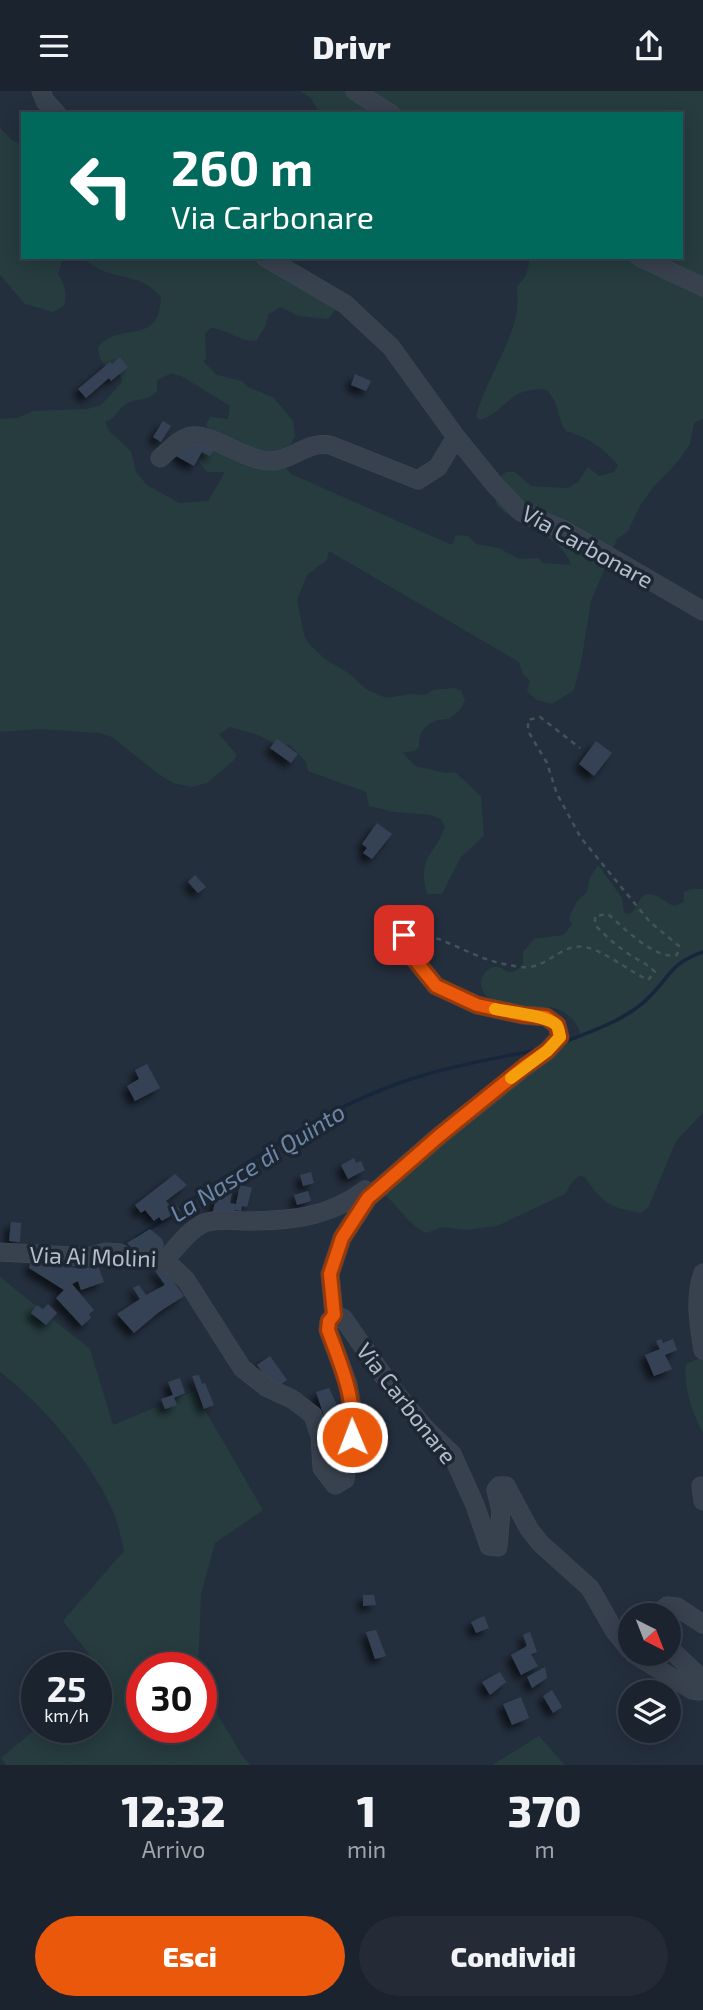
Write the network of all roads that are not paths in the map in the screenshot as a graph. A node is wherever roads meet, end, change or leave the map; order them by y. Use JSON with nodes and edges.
{"nodes":[{"id":1,"x":41,"y":91,"type":"edge"},
{"id":2,"x":355,"y":91,"type":"edge"},
{"id":3,"x":55,"y":112,"type":"edge"},
{"id":4,"x":388,"y":112,"type":"edge"},
{"id":5,"x":268,"y":259,"type":"edge"},
{"id":6,"x":643,"y":259,"type":"edge"},
{"id":7,"x":703,"y":287,"type":"edge"},
{"id":8,"x":456,"y":437,"type":"junction"},
{"id":9,"x":160,"y":458,"type":"dead end"},
{"id":10,"x":703,"y":611,"type":"edge"},
{"id":11,"x":404,"y":935,"type":"road end"},
{"id":12,"x":368,"y":1198,"type":"junction"},
{"id":13,"x":0,"y":1252,"type":"edge"},
{"id":14,"x":166,"y":1260,"type":"junction"},
{"id":15,"x":703,"y":1273,"type":"edge"},
{"id":16,"x":334,"y":1315,"type":"junction"},
{"id":17,"x":703,"y":1350,"type":"edge"},
{"id":18,"x":703,"y":1487,"type":"edge"},
{"id":19,"x":703,"y":1501,"type":"edge"},
{"id":20,"x":681,"y":1610,"type":"edge"},
{"id":21,"x":703,"y":1624,"type":"edge"},
{"id":22,"x":618,"y":1635,"type":"edge"},
{"id":23,"x":681,"y":1659,"type":"edge"},
{"id":24,"x":653,"y":1666,"type":"edge"},
{"id":25,"x":703,"y":1680,"type":"edge"},
{"id":26,"x":703,"y":1687,"type":"edge"}],
"edges":[{"from":1,"to":3,"type":"street"},
{"from":2,"to":4,"type":"street"},
{"from":5,"to":8,"type":"street","name":"Via Carbonare"},
{"from":6,"to":7,"type":"street"},
{"from":8,"to":9,"type":"street"},
{"from":8,"to":10,"type":"street","name":"Via Carbonare"},
{"from":11,"to":12,"type":"street","name":"Via Carbonare"},
{"from":12,"to":14,"type":"street","name":"Via Ai Molini"},
{"from":12,"to":16,"type":"street","name":"Via Carbonare"},
{"from":13,"to":14,"type":"street","name":"Via Ai Molini"},
{"from":14,"to":16,"type":"street","name":"Via Carbonare"},
{"from":15,"to":17,"type":"street"},
{"from":16,"to":22,"type":"street","name":"Via Carbonare"},
{"from":18,"to":19,"type":"street"},
{"from":20,"to":21,"type":"street"},
{"from":23,"to":25,"type":"street"},
{"from":24,"to":26,"type":"street"}]}
